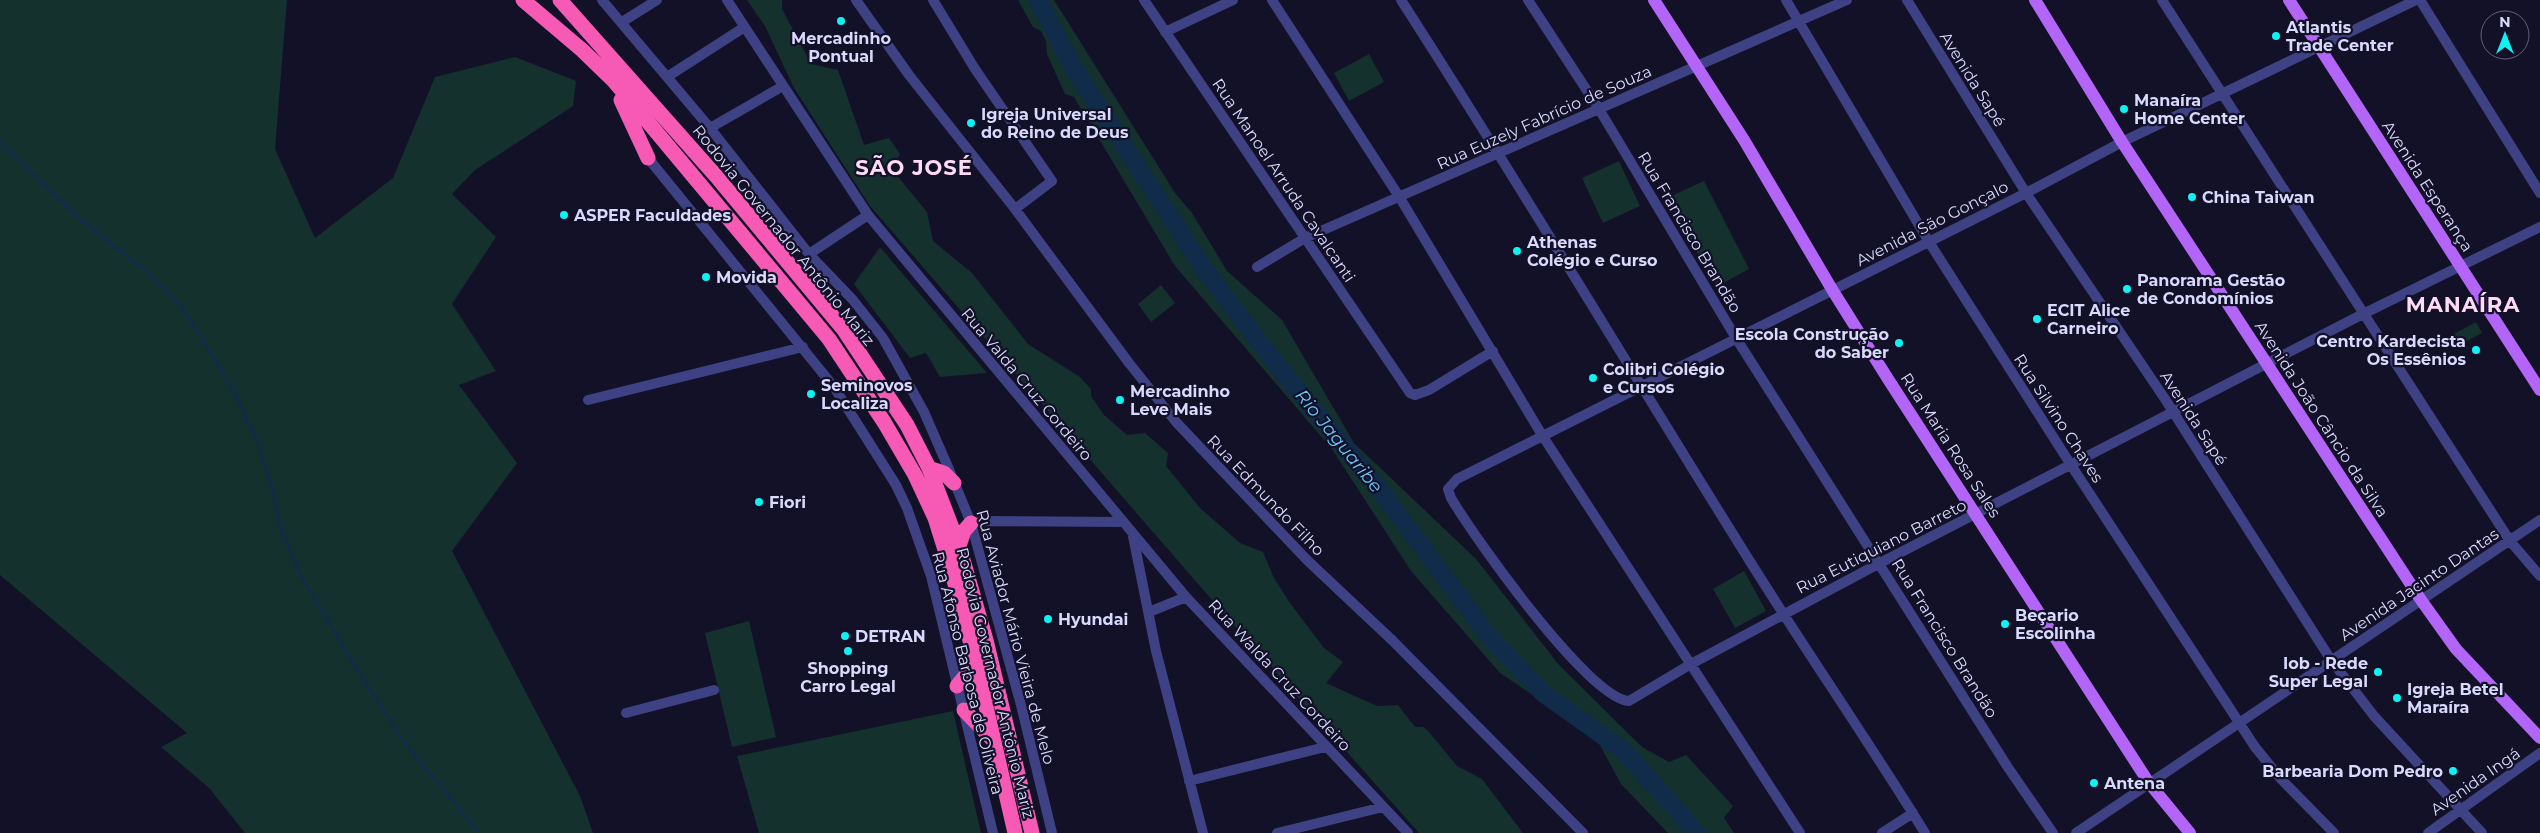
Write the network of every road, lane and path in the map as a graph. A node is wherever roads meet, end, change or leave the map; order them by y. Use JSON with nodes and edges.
{"nodes":[{"id":1,"x":523,"y":0,"type":"edge"},
{"id":2,"x":560,"y":0,"type":"edge"},
{"id":3,"x":602,"y":0,"type":"edge"},
{"id":4,"x":727,"y":0,"type":"edge"},
{"id":5,"x":856,"y":0,"type":"edge"},
{"id":6,"x":934,"y":0,"type":"edge"},
{"id":7,"x":1144,"y":0,"type":"edge"},
{"id":8,"x":1233,"y":0,"type":"edge"},
{"id":9,"x":1272,"y":0,"type":"edge"},
{"id":10,"x":1401,"y":0,"type":"edge"},
{"id":11,"x":1528,"y":0,"type":"edge"},
{"id":12,"x":1654,"y":0,"type":"edge"},
{"id":13,"x":1786,"y":0,"type":"edge"},
{"id":14,"x":1847,"y":0,"type":"edge"},
{"id":15,"x":1907,"y":0,"type":"edge"},
{"id":16,"x":2035,"y":0,"type":"edge"},
{"id":17,"x":2162,"y":0,"type":"edge"},
{"id":18,"x":2289,"y":0,"type":"edge"},
{"id":19,"x":2416,"y":0,"type":"edge"},
{"id":20,"x":2420,"y":0,"type":"edge"},
{"id":21,"x":652,"y":1,"type":"edge"},
{"id":22,"x":622,"y":22,"type":"junction"},
{"id":23,"x":1800,"y":22,"type":"junction"},
{"id":24,"x":743,"y":28,"type":"junction"},
{"id":25,"x":1165,"y":32,"type":"junction"},
{"id":26,"x":2318,"y":46,"type":"junction"},
{"id":27,"x":582,"y":50,"type":"junction"},
{"id":28,"x":1696,"y":66,"type":"junction"},
{"id":29,"x":667,"y":77,"type":"junction"},
{"id":30,"x":783,"y":86,"type":"junction"},
{"id":31,"x":2221,"y":95,"type":"junction"},
{"id":32,"x":1599,"y":109,"type":"junction"},
{"id":33,"x":710,"y":128,"type":"junction"},
{"id":34,"x":2122,"y":142,"type":"junction"},
{"id":35,"x":1499,"y":153,"type":"junction"},
{"id":36,"x":648,"y":158,"type":"joint"},
{"id":37,"x":2540,"y":192,"type":"edge"},
{"id":38,"x":2026,"y":193,"type":"junction"},
{"id":39,"x":1400,"y":198,"type":"junction"},
{"id":40,"x":1015,"y":209,"type":"junction"},
{"id":41,"x":868,"y":215,"type":"junction"},
{"id":42,"x":2540,"y":227,"type":"edge"},
{"id":43,"x":1305,"y":238,"type":"junction"},
{"id":44,"x":1929,"y":242,"type":"junction"},
{"id":45,"x":809,"y":254,"type":"junction"},
{"id":46,"x":1257,"y":267,"type":"dead end"},
{"id":47,"x":2461,"y":267,"type":"junction"},
{"id":48,"x":1833,"y":291,"type":"junction"},
{"id":49,"x":2363,"y":314,"type":"junction"},
{"id":50,"x":1736,"y":338,"type":"junction"},
{"id":51,"x":803,"y":347,"type":"junction"},
{"id":52,"x":1493,"y":350,"type":"junction"},
{"id":53,"x":2266,"y":365,"type":"junction"},
{"id":54,"x":1641,"y":387,"type":"junction"},
{"id":55,"x":2540,"y":390,"type":"edge"},
{"id":56,"x":588,"y":400,"type":"dead end"},
{"id":57,"x":2172,"y":413,"type":"junction"},
{"id":58,"x":1542,"y":435,"type":"junction"},
{"id":59,"x":2071,"y":465,"type":"junction"},
{"id":60,"x":929,"y":468,"type":"junction"},
{"id":61,"x":954,"y":483,"type":"junction"},
{"id":62,"x":1977,"y":514,"type":"junction"},
{"id":63,"x":2540,"y":520,"type":"edge"},
{"id":64,"x":1122,"y":522,"type":"junction"},
{"id":65,"x":971,"y":523,"type":"junction"},
{"id":66,"x":1133,"y":535,"type":"junction"},
{"id":67,"x":2510,"y":541,"type":"junction"},
{"id":68,"x":959,"y":546,"type":"junction"},
{"id":69,"x":1880,"y":563,"type":"junction"},
{"id":70,"x":2540,"y":576,"type":"edge"},
{"id":71,"x":1186,"y":597,"type":"junction"},
{"id":72,"x":2420,"y":600,"type":"junction"},
{"id":73,"x":1149,"y":612,"type":"junction"},
{"id":74,"x":1783,"y":614,"type":"junction"},
{"id":75,"x":2331,"y":660,"type":"junction"},
{"id":76,"x":976,"y":663,"type":"junction"},
{"id":77,"x":1690,"y":664,"type":"junction"},
{"id":78,"x":957,"y":686,"type":"junction"},
{"id":79,"x":714,"y":690,"type":"dead end"},
{"id":80,"x":1641,"y":695,"type":"joint"},
{"id":81,"x":964,"y":710,"type":"junction"},
{"id":82,"x":626,"y":713,"type":"dead end"},
{"id":83,"x":2239,"y":722,"type":"junction"},
{"id":84,"x":2540,"y":738,"type":"edge"},
{"id":85,"x":994,"y":742,"type":"junction"},
{"id":86,"x":1325,"y":747,"type":"junction"},
{"id":87,"x":2540,"y":753,"type":"edge"},
{"id":88,"x":1189,"y":781,"type":"junction"},
{"id":89,"x":2149,"y":783,"type":"junction"},
{"id":90,"x":1383,"y":807,"type":"junction"},
{"id":91,"x":2460,"y":810,"type":"junction"},
{"id":92,"x":1913,"y":813,"type":"junction"},
{"id":93,"x":993,"y":833,"type":"edge"},
{"id":94,"x":1015,"y":833,"type":"edge"},
{"id":95,"x":1032,"y":833,"type":"edge"},
{"id":96,"x":1052,"y":833,"type":"edge"},
{"id":97,"x":1203,"y":833,"type":"edge"},
{"id":98,"x":1277,"y":833,"type":"edge"},
{"id":99,"x":1408,"y":833,"type":"edge"},
{"id":100,"x":1583,"y":833,"type":"edge"},
{"id":101,"x":1800,"y":833,"type":"edge"},
{"id":102,"x":1882,"y":833,"type":"edge"},
{"id":103,"x":1925,"y":833,"type":"edge"},
{"id":104,"x":2053,"y":833,"type":"edge"},
{"id":105,"x":2076,"y":833,"type":"edge"},
{"id":106,"x":2190,"y":833,"type":"edge"},
{"id":107,"x":2334,"y":833,"type":"edge"},
{"id":108,"x":2428,"y":833,"type":"edge"},
{"id":109,"x":2482,"y":833,"type":"edge"}],
"edges":[{"from":1,"to":27,"type":"highway","name":"Rodovia Governador Antônio Mariz"},
{"from":2,"to":60,"type":"highway","name":"Rodovia Governador Antônio Mariz"},
{"from":3,"to":22,"type":"street","name":"Rua Aviador Mário Vieira de Melo"},
{"from":4,"to":24,"type":"street","name":"Rua Valda Cruz Cordeiro"},
{"from":5,"to":40,"type":"street","name":"Rua Edmundo Filho"},
{"from":6,"to":40,"type":"street"},
{"from":7,"to":25,"type":"street","name":"Rua Manoel Arruda Cavalcanti"},
{"from":8,"to":25,"type":"street"},
{"from":9,"to":39,"type":"street"},
{"from":10,"to":35,"type":"street"},
{"from":11,"to":32,"type":"street","name":"Rua Francisco Brandão"},
{"from":12,"to":28,"type":"main road","name":"Rua Maria Rosa Sales"},
{"from":13,"to":23,"type":"street","name":"Rua Silvino Chaves"},
{"from":14,"to":23,"type":"street","name":"Rua Euzely Fabrício de Souza"},
{"from":15,"to":38,"type":"street","name":"Avenida Sapé"},
{"from":16,"to":34,"type":"main road","name":"Avenida João Câncio da Silva"},
{"from":17,"to":31,"type":"street"},
{"from":18,"to":26,"type":"main road","name":"Avenida Esperança"},
{"from":19,"to":26,"type":"street","name":"Avenida São Gonçalo"},
{"from":20,"to":37,"type":"street"},
{"from":21,"to":22,"type":"street"},
{"from":22,"to":29,"type":"street","name":"Rua Aviador Mário Vieira de Melo"},
{"from":23,"to":28,"type":"street","name":"Rua Euzely Fabrício de Souza"},
{"from":23,"to":44,"type":"street","name":"Rua Silvino Chaves"},
{"from":24,"to":29,"type":"street"},
{"from":24,"to":30,"type":"street","name":"Rua Valda Cruz Cordeiro"},
{"from":25,"to":43,"type":"street","name":"Rua Manoel Arruda Cavalcanti"},
{"from":26,"to":31,"type":"street","name":"Avenida São Gonçalo"},
{"from":26,"to":47,"type":"main road","name":"Avenida Esperança"},
{"from":27,"to":36,"type":"highway"},
{"from":27,"to":76,"type":"highway","name":"Rodovia Governador Antônio Mariz"},
{"from":28,"to":32,"type":"street","name":"Rua Euzely Fabrício de Souza"},
{"from":28,"to":48,"type":"main road","name":"Rua Maria Rosa Sales"},
{"from":29,"to":33,"type":"street","name":"Rua Aviador Mário Vieira de Melo"},
{"from":30,"to":33,"type":"street"},
{"from":30,"to":41,"type":"street","name":"Rua Valda Cruz Cordeiro"},
{"from":31,"to":34,"type":"street","name":"Avenida São Gonçalo"},
{"from":31,"to":49,"type":"street"},
{"from":32,"to":35,"type":"street","name":"Rua Euzely Fabrício de Souza"},
{"from":32,"to":50,"type":"street","name":"Rua Francisco Brandão"},
{"from":33,"to":45,"type":"street","name":"Rua Aviador Mário Vieira de Melo"},
{"from":34,"to":38,"type":"street","name":"Avenida São Gonçalo"},
{"from":34,"to":53,"type":"main road","name":"Avenida João Câncio da Silva"},
{"from":35,"to":39,"type":"street","name":"Rua Euzely Fabrício de Souza"},
{"from":35,"to":54,"type":"street"},
{"from":36,"to":51,"type":"street","name":"Rua Afonso Barbosa de Oliveira"},
{"from":38,"to":44,"type":"street","name":"Avenida São Gonçalo"},
{"from":38,"to":57,"type":"street","name":"Avenida Sapé"},
{"from":39,"to":43,"type":"street","name":"Rua Euzely Fabrício de Souza"},
{"from":39,"to":52,"type":"street"},
{"from":40,"to":100,"type":"street","name":"Rua Edmundo Filho"},
{"from":41,"to":45,"type":"street"},
{"from":41,"to":64,"type":"street","name":"Rua Valda Cruz Cordeiro"},
{"from":42,"to":47,"type":"street","name":"Rua Eutiquiano Barreto"},
{"from":43,"to":46,"type":"street","name":"Rua Euzely Fabrício de Souza"},
{"from":43,"to":52,"type":"street","name":"Rua Manoel Arruda Cavalcanti"},
{"from":44,"to":48,"type":"street","name":"Avenida São Gonçalo"},
{"from":44,"to":59,"type":"street","name":"Rua Silvino Chaves"},
{"from":45,"to":61,"type":"street","name":"Rua Aviador Mário Vieira de Melo"},
{"from":47,"to":49,"type":"street","name":"Rua Eutiquiano Barreto"},
{"from":47,"to":55,"type":"main road","name":"Avenida Esperança"},
{"from":48,"to":50,"type":"street","name":"Avenida São Gonçalo"},
{"from":48,"to":62,"type":"main road","name":"Rua Maria Rosa Sales"},
{"from":49,"to":53,"type":"street","name":"Rua Eutiquiano Barreto"},
{"from":49,"to":67,"type":"street"},
{"from":50,"to":54,"type":"street","name":"Avenida São Gonçalo"},
{"from":50,"to":69,"type":"street","name":"Rua Francisco Brandão"},
{"from":51,"to":56,"type":"street"},
{"from":51,"to":78,"type":"street","name":"Rua Afonso Barbosa de Oliveira"},
{"from":52,"to":58,"type":"street"},
{"from":53,"to":57,"type":"street","name":"Rua Eutiquiano Barreto"},
{"from":53,"to":72,"type":"main road","name":"Avenida João Câncio da Silva"},
{"from":54,"to":58,"type":"street","name":"Avenida São Gonçalo"},
{"from":54,"to":74,"type":"street"},
{"from":57,"to":59,"type":"street","name":"Rua Eutiquiano Barreto"},
{"from":57,"to":75,"type":"street","name":"Avenida Sapé"},
{"from":58,"to":77,"type":"street"},
{"from":58,"to":80,"type":"street","name":"Avenida São Gonçalo"},
{"from":59,"to":62,"type":"street","name":"Rua Eutiquiano Barreto"},
{"from":59,"to":83,"type":"street","name":"Rua Silvino Chaves"},
{"from":60,"to":61,"type":"highway"},
{"from":60,"to":68,"type":"highway","name":"Rodovia Governador Antônio Mariz"},
{"from":61,"to":65,"type":"street","name":"Rua Aviador Mário Vieira de Melo"},
{"from":62,"to":69,"type":"street","name":"Rua Eutiquiano Barreto"},
{"from":62,"to":89,"type":"main road","name":"Rua Maria Rosa Sales"},
{"from":63,"to":67,"type":"street","name":"Avenida Jacinto Dantas"},
{"from":64,"to":65,"type":"street"},
{"from":64,"to":66,"type":"street","name":"Rua Valda Cruz Cordeiro"},
{"from":65,"to":68,"type":"highway"},
{"from":65,"to":96,"type":"street","name":"Rua Aviador Mário Vieira de Melo"},
{"from":66,"to":71,"type":"street","name":"Rua Walda Cruz Cordeiro"},
{"from":66,"to":73,"type":"street","name":"Rua Valda Cruz Cordeiro"},
{"from":67,"to":70,"type":"street"},
{"from":67,"to":72,"type":"street","name":"Avenida Jacinto Dantas"},
{"from":68,"to":95,"type":"highway","name":"Rodovia Governador Antônio Mariz"},
{"from":69,"to":74,"type":"street","name":"Rua Eutiquiano Barreto"},
{"from":69,"to":104,"type":"street","name":"Rua Francisco Brandão"},
{"from":71,"to":73,"type":"street"},
{"from":71,"to":86,"type":"street","name":"Rua Walda Cruz Cordeiro"},
{"from":72,"to":75,"type":"street","name":"Avenida Jacinto Dantas"},
{"from":72,"to":84,"type":"main road","name":"Avenida João Câncio da Silva"},
{"from":73,"to":88,"type":"street","name":"Rua Valda Cruz Cordeiro"},
{"from":74,"to":77,"type":"street","name":"Rua Eutiquiano Barreto"},
{"from":74,"to":92,"type":"street"},
{"from":75,"to":83,"type":"street","name":"Avenida Jacinto Dantas"},
{"from":75,"to":91,"type":"street","name":"Avenida Sapé"},
{"from":76,"to":78,"type":"highway"},
{"from":76,"to":85,"type":"highway","name":"Rodovia Governador Antônio Mariz"},
{"from":77,"to":80,"type":"street","name":"Rua Eutiquiano Barreto"},
{"from":77,"to":101,"type":"street"},
{"from":78,"to":81,"type":"street","name":"Rua Afonso Barbosa de Oliveira"},
{"from":79,"to":82,"type":"street"},
{"from":81,"to":85,"type":"highway"},
{"from":81,"to":93,"type":"street","name":"Rua Afonso Barbosa de Oliveira"},
{"from":83,"to":89,"type":"street","name":"Avenida Jacinto Dantas"},
{"from":83,"to":107,"type":"street","name":"Rua Silvino Chaves"},
{"from":85,"to":94,"type":"highway","name":"Rodovia Governador Antônio Mariz"},
{"from":86,"to":88,"type":"street"},
{"from":86,"to":90,"type":"street","name":"Rua Walda Cruz Cordeiro"},
{"from":87,"to":91,"type":"street","name":"Avenida Ingá"},
{"from":88,"to":97,"type":"street","name":"Rua Valda Cruz Cordeiro"},
{"from":89,"to":105,"type":"street","name":"Avenida Jacinto Dantas"},
{"from":89,"to":106,"type":"main road","name":"Rua Maria Rosa Sales"},
{"from":90,"to":98,"type":"street"},
{"from":90,"to":99,"type":"street","name":"Rua Walda Cruz Cordeiro"},
{"from":91,"to":108,"type":"street","name":"Avenida Ingá"},
{"from":91,"to":109,"type":"street","name":"Avenida Sapé"},
{"from":92,"to":102,"type":"street"},
{"from":92,"to":103,"type":"street"}]}
